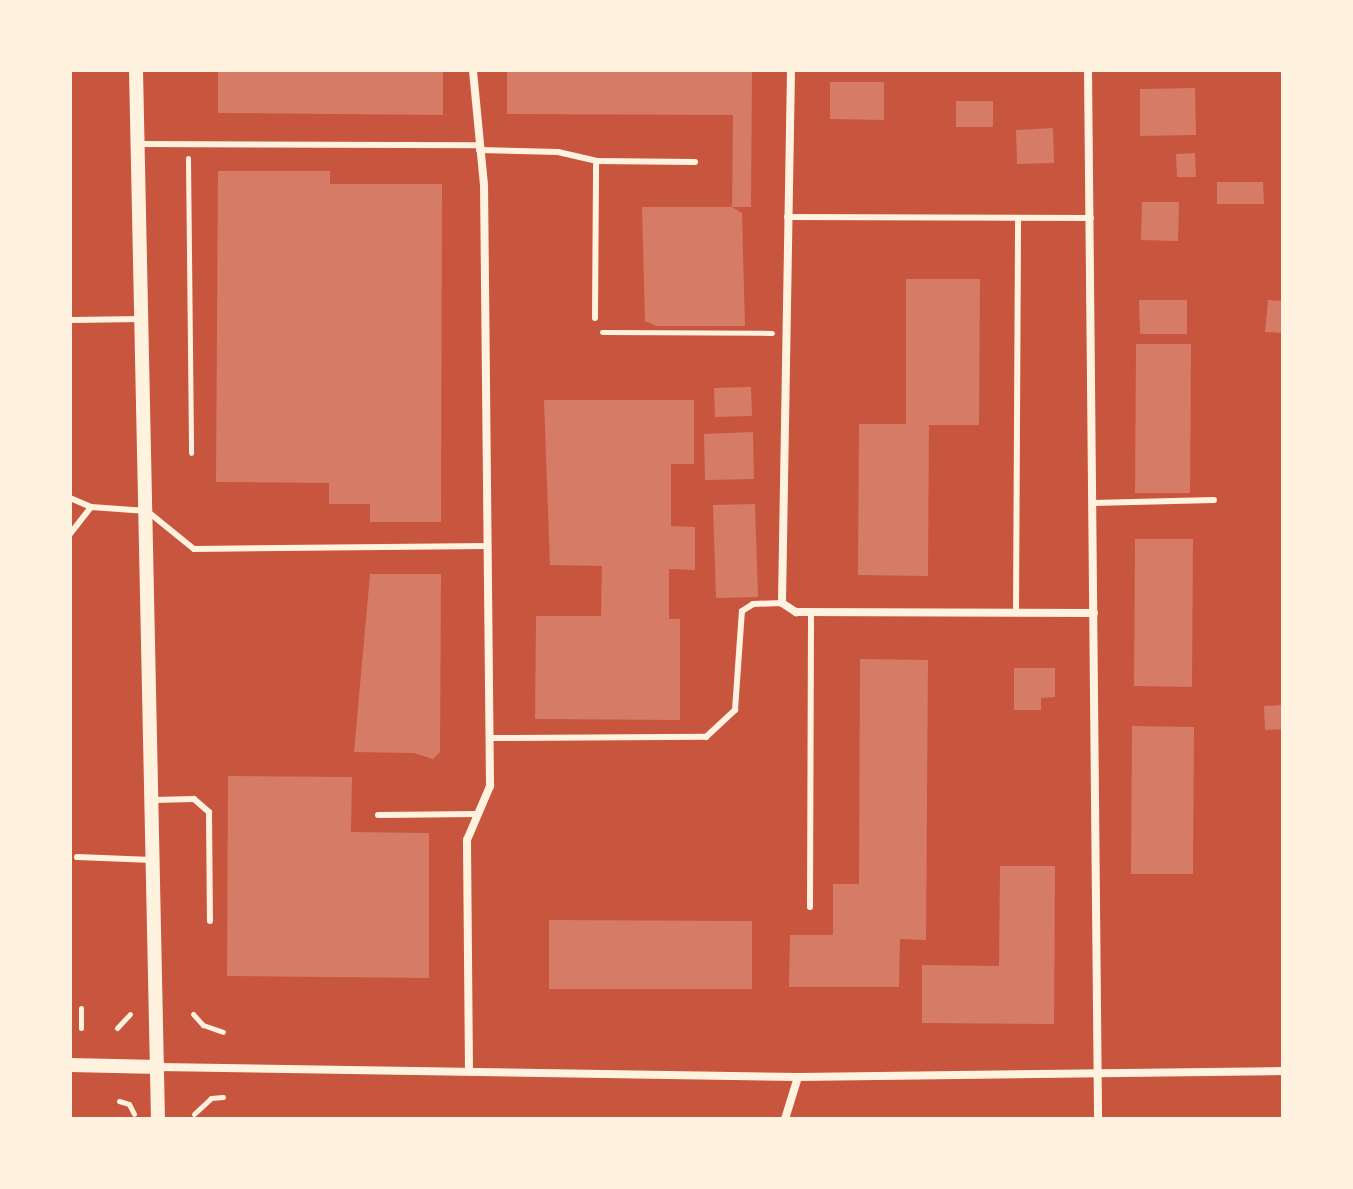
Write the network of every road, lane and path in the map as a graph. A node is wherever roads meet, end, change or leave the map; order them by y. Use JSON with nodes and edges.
{"nodes":[{"id":1,"x":136,"y":70,"type":"edge"},
{"id":2,"x":473,"y":70,"type":"edge"},
{"id":3,"x":791,"y":70,"type":"edge"},
{"id":4,"x":1088,"y":70,"type":"edge"},
{"id":5,"x":138,"y":144,"type":"junction"},
{"id":6,"x":188,"y":144,"type":"junction"},
{"id":7,"x":479,"y":148,"type":"junction"},
{"id":8,"x":596,"y":161,"type":"junction"},
{"id":9,"x":695,"y":162,"type":"dead end"},
{"id":10,"x":786,"y":217,"type":"junction"},
{"id":11,"x":1018,"y":218,"type":"junction"},
{"id":12,"x":1091,"y":218,"type":"junction"},
{"id":13,"x":595,"y":318,"type":"joint"},
{"id":14,"x":142,"y":319,"type":"junction"},
{"id":15,"x":70,"y":320,"type":"edge"},
{"id":16,"x":785,"y":333,"type":"junction"},
{"id":17,"x":191,"y":453,"type":"dead end"},
{"id":18,"x":70,"y":498,"type":"edge"},
{"id":19,"x":1214,"y":500,"type":"dead end"},
{"id":20,"x":1093,"y":503,"type":"junction"},
{"id":21,"x":91,"y":507,"type":"junction"},
{"id":22,"x":147,"y":511,"type":"junction"},
{"id":23,"x":70,"y":534,"type":"edge"},
{"id":24,"x":488,"y":546,"type":"junction"},
{"id":25,"x":783,"y":605,"type":"junction"},
{"id":26,"x":811,"y":612,"type":"junction"},
{"id":27,"x":1016,"y":613,"type":"junction"},
{"id":28,"x":1094,"y":613,"type":"junction"},
{"id":29,"x":490,"y":738,"type":"junction"},
{"id":30,"x":154,"y":800,"type":"junction"},
{"id":31,"x":477,"y":814,"type":"junction"},
{"id":32,"x":378,"y":815,"type":"dead end"},
{"id":33,"x":77,"y":857,"type":"dead end"},
{"id":34,"x":155,"y":860,"type":"junction"},
{"id":35,"x":810,"y":907,"type":"dead end"},
{"id":36,"x":210,"y":921,"type":"dead end"},
{"id":37,"x":81,"y":1008,"type":"dead end"},
{"id":38,"x":130,"y":1014,"type":"dead end"},
{"id":39,"x":193,"y":1014,"type":"dead end"},
{"id":40,"x":81,"y":1028,"type":"dead end"},
{"id":41,"x":117,"y":1028,"type":"dead end"},
{"id":42,"x":223,"y":1032,"type":"dead end"},
{"id":43,"x":70,"y":1065,"type":"edge"},
{"id":44,"x":159,"y":1067,"type":"junction"},
{"id":45,"x":469,"y":1071,"type":"junction"},
{"id":46,"x":1283,"y":1071,"type":"edge"},
{"id":47,"x":1097,"y":1075,"type":"junction"},
{"id":48,"x":798,"y":1077,"type":"junction"},
{"id":49,"x":223,"y":1097,"type":"dead end"},
{"id":50,"x":119,"y":1101,"type":"dead end"},
{"id":51,"x":134,"y":1114,"type":"dead end"},
{"id":52,"x":194,"y":1114,"type":"dead end"},
{"id":53,"x":158,"y":1119,"type":"edge"},
{"id":54,"x":785,"y":1119,"type":"edge"},
{"id":55,"x":1098,"y":1119,"type":"edge"}],
"edges":[{"from":1,"to":5,"type":"street"},
{"from":2,"to":7,"type":"street"},
{"from":3,"to":10,"type":"street"},
{"from":4,"to":12,"type":"street"},
{"from":5,"to":6,"type":"lane"},
{"from":5,"to":14,"type":"street"},
{"from":6,"to":7,"type":"lane"},
{"from":6,"to":17,"type":"path"},
{"from":7,"to":8,"type":"lane"},
{"from":7,"to":24,"type":"street"},
{"from":8,"to":9,"type":"lane"},
{"from":8,"to":13,"type":"lane"},
{"from":10,"to":11,"type":"lane"},
{"from":10,"to":16,"type":"street"},
{"from":11,"to":12,"type":"lane"},
{"from":11,"to":27,"type":"lane"},
{"from":12,"to":20,"type":"street"},
{"from":13,"to":16,"type":"path"},
{"from":14,"to":15,"type":"lane"},
{"from":14,"to":22,"type":"street"},
{"from":16,"to":25,"type":"street"},
{"from":18,"to":21,"type":"lane"},
{"from":19,"to":20,"type":"lane"},
{"from":20,"to":28,"type":"street"},
{"from":21,"to":22,"type":"lane"},
{"from":21,"to":23,"type":"lane"},
{"from":22,"to":24,"type":"lane"},
{"from":22,"to":30,"type":"street"},
{"from":24,"to":29,"type":"street"},
{"from":25,"to":26,"type":"street"},
{"from":25,"to":29,"type":"lane"},
{"from":26,"to":27,"type":"street"},
{"from":26,"to":35,"type":"lane"},
{"from":27,"to":28,"type":"street"},
{"from":28,"to":47,"type":"street"},
{"from":29,"to":31,"type":"street"},
{"from":30,"to":34,"type":"street"},
{"from":30,"to":36,"type":"lane"},
{"from":31,"to":32,"type":"lane"},
{"from":31,"to":45,"type":"street"},
{"from":33,"to":34,"type":"lane"},
{"from":34,"to":44,"type":"street"},
{"from":37,"to":40,"type":"path"},
{"from":38,"to":41,"type":"path"},
{"from":39,"to":42,"type":"path"},
{"from":43,"to":44,"type":"street"},
{"from":44,"to":45,"type":"street"},
{"from":44,"to":53,"type":"street"},
{"from":45,"to":48,"type":"street"},
{"from":46,"to":47,"type":"street"},
{"from":47,"to":48,"type":"street"},
{"from":47,"to":55,"type":"street"},
{"from":48,"to":54,"type":"street"},
{"from":49,"to":52,"type":"path"},
{"from":50,"to":51,"type":"path"}]}
